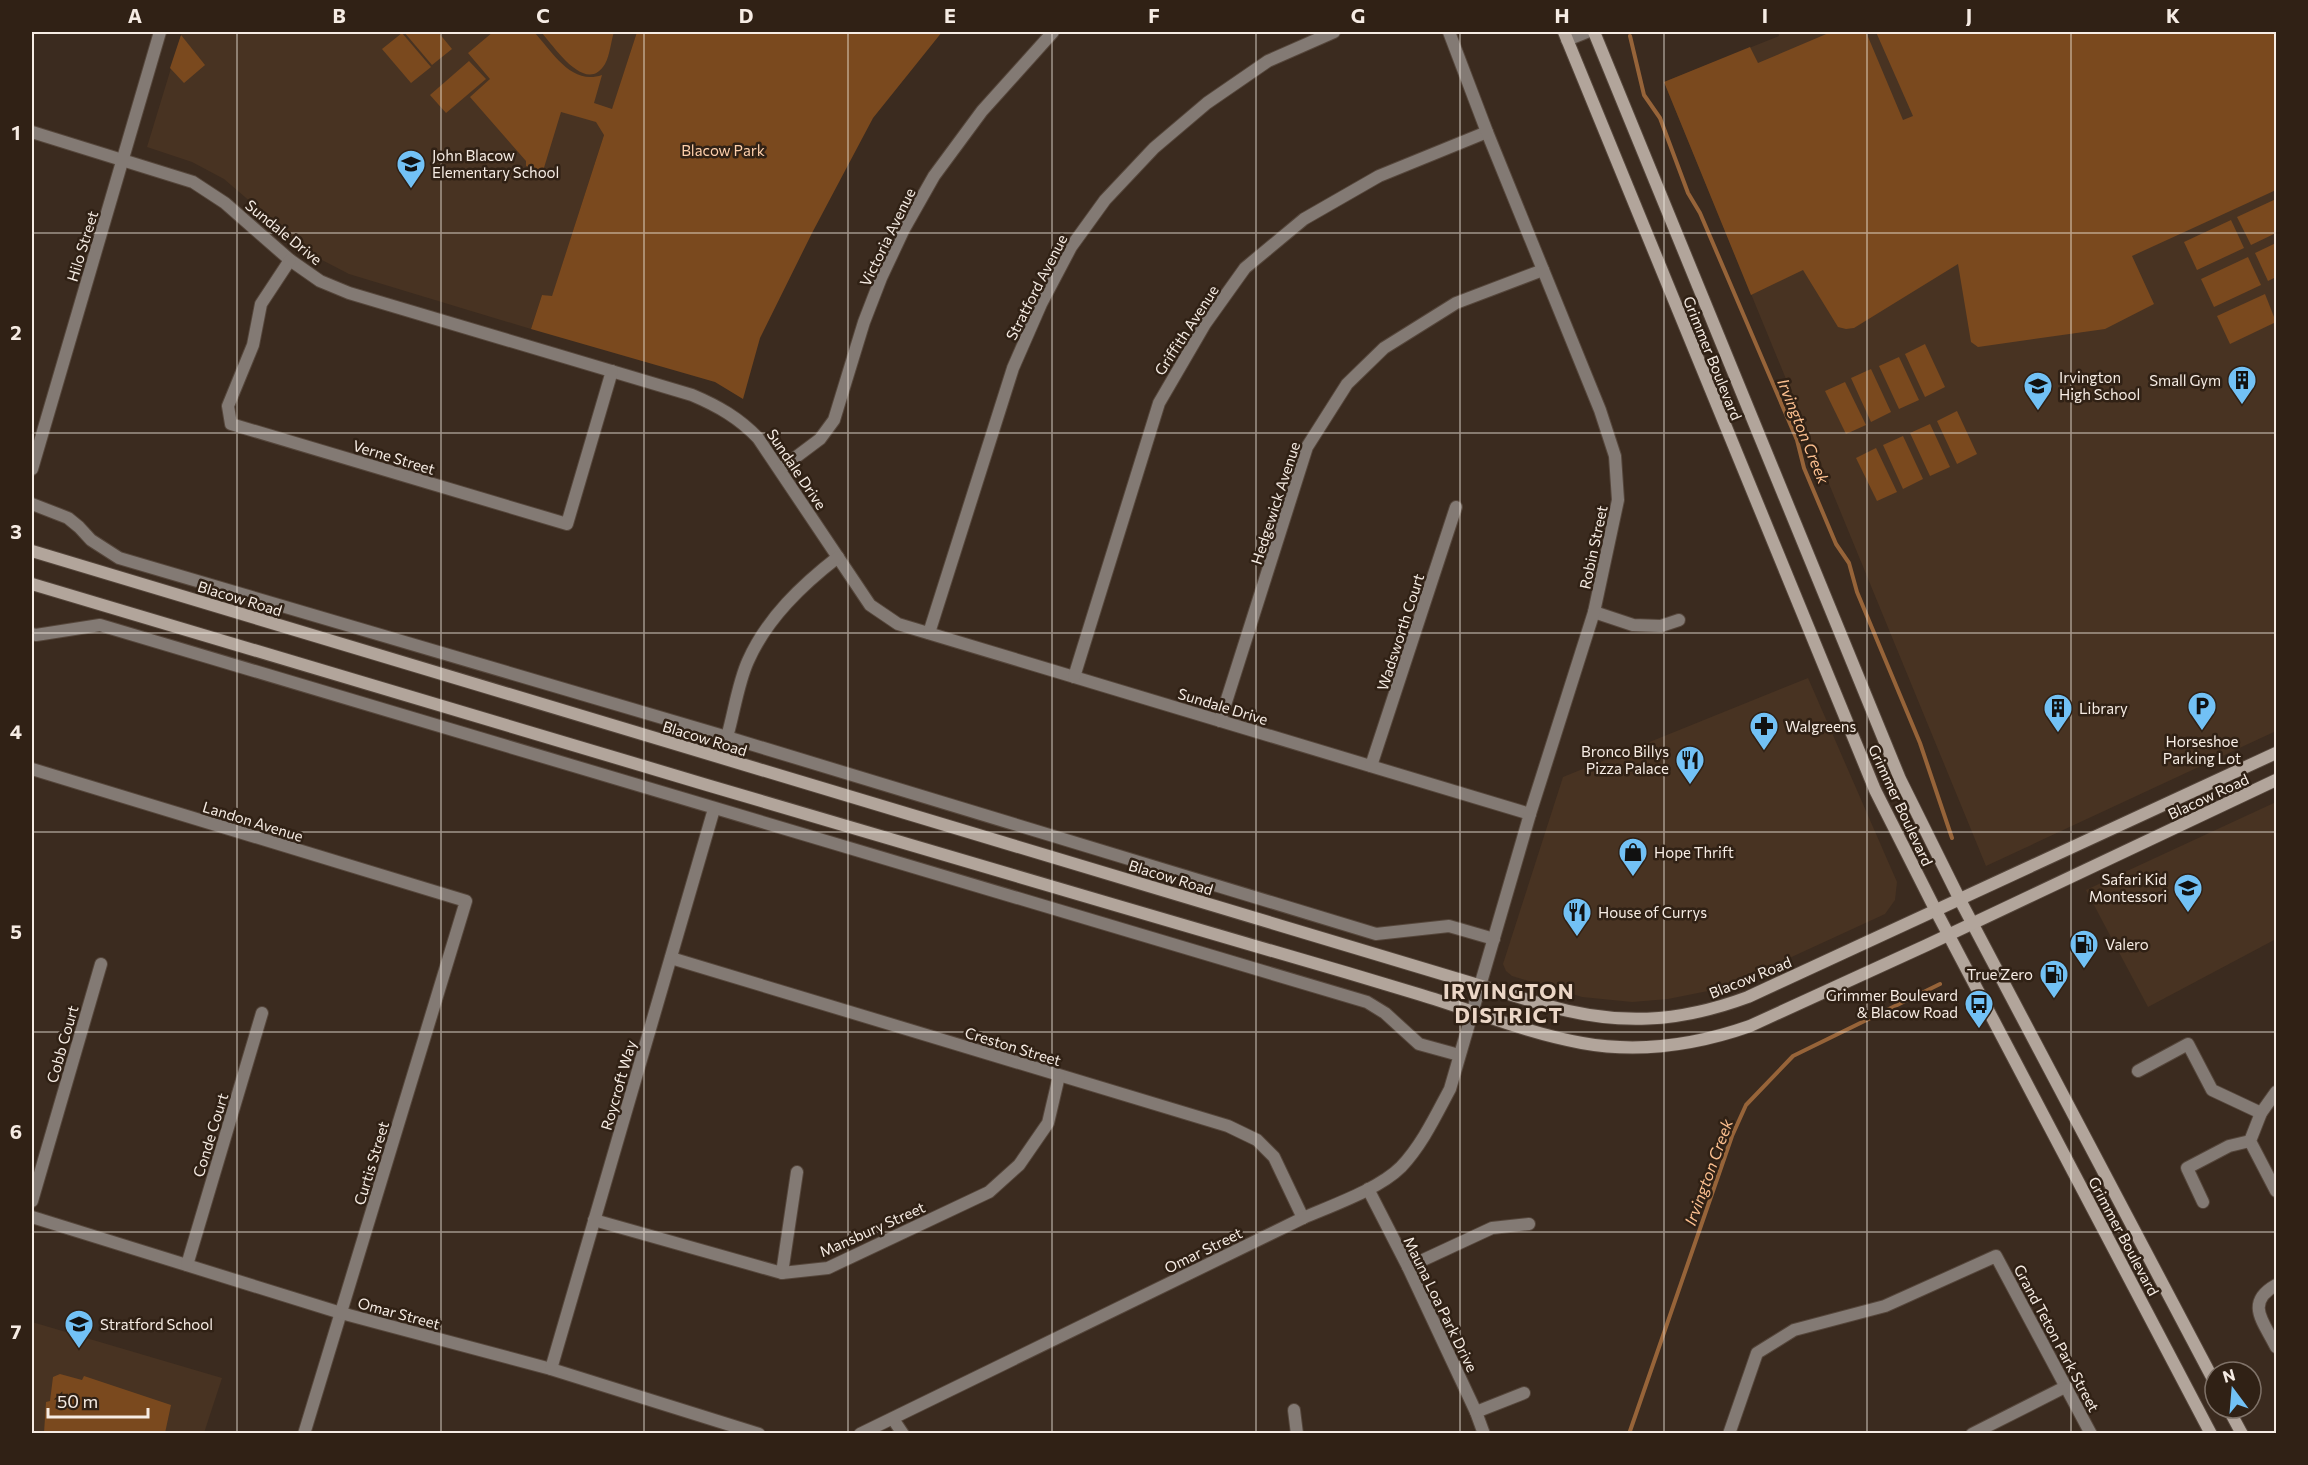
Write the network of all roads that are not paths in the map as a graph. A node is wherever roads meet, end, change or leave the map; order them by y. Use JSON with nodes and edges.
{"nodes":[{"id":1,"x":160,"y":32,"type":"edge"},
{"id":2,"x":1053,"y":32,"type":"edge"},
{"id":3,"x":1334,"y":32,"type":"edge"},
{"id":4,"x":1449,"y":32,"type":"edge"},
{"id":5,"x":1587,"y":32,"type":"edge"},
{"id":6,"x":1594,"y":32,"type":"edge"},
{"id":7,"x":1566,"y":36,"type":"edge"},
{"id":8,"x":32,"y":132,"type":"edge"},
{"id":9,"x":1487,"y":132,"type":"junction"},
{"id":10,"x":124,"y":159,"type":"junction"},
{"id":11,"x":290,"y":260,"type":"junction"},
{"id":12,"x":1543,"y":270,"type":"junction"},
{"id":13,"x":612,"y":372,"type":"junction"},
{"id":14,"x":32,"y":469,"type":"edge"},
{"id":15,"x":780,"y":470,"type":"junction"},
{"id":16,"x":32,"y":504,"type":"edge"},
{"id":17,"x":1456,"y":507,"type":"dead end"},
{"id":18,"x":32,"y":551,"type":"edge"},
{"id":19,"x":838,"y":557,"type":"junction"},
{"id":20,"x":32,"y":584,"type":"edge"},
{"id":21,"x":1594,"y":612,"type":"junction"},
{"id":22,"x":1679,"y":620,"type":"dead end"},
{"id":23,"x":928,"y":633,"type":"junction"},
{"id":24,"x":32,"y":634,"type":"edge"},
{"id":25,"x":1074,"y":677,"type":"junction"},
{"id":26,"x":1220,"y":721,"type":"junction"},
{"id":27,"x":727,"y":737,"type":"junction"},
{"id":28,"x":2277,"y":753,"type":"edge"},
{"id":29,"x":1371,"y":766,"type":"junction"},
{"id":30,"x":32,"y":770,"type":"edge"},
{"id":31,"x":2277,"y":780,"type":"edge"},
{"id":32,"x":714,"y":809,"type":"junction"},
{"id":33,"x":1530,"y":814,"type":"junction"},
{"id":34,"x":1960,"y":900,"type":"junction"},
{"id":35,"x":466,"y":901,"type":"joint"},
{"id":36,"x":1936,"y":911,"type":"junction"},
{"id":37,"x":1974,"y":924,"type":"junction"},
{"id":38,"x":1949,"y":935,"type":"junction"},
{"id":39,"x":1494,"y":939,"type":"junction"},
{"id":40,"x":671,"y":958,"type":"junction"},
{"id":41,"x":101,"y":964,"type":"dead end"},
{"id":42,"x":1479,"y":986,"type":"junction"},
{"id":43,"x":1472,"y":1010,"type":"junction"},
{"id":44,"x":262,"y":1013,"type":"dead end"},
{"id":45,"x":1459,"y":1055,"type":"junction"},
{"id":46,"x":2138,"y":1071,"type":"dead end"},
{"id":47,"x":1059,"y":1076,"type":"junction"},
{"id":48,"x":2277,"y":1092,"type":"edge"},
{"id":49,"x":2261,"y":1113,"type":"junction"},
{"id":50,"x":2250,"y":1141,"type":"junction"},
{"id":51,"x":797,"y":1172,"type":"dead end"},
{"id":52,"x":1368,"y":1189,"type":"junction"},
{"id":53,"x":2277,"y":1191,"type":"edge"},
{"id":54,"x":32,"y":1201,"type":"edge"},
{"id":55,"x":2203,"y":1202,"type":"dead end"},
{"id":56,"x":32,"y":1217,"type":"edge"},
{"id":57,"x":1303,"y":1218,"type":"junction"},
{"id":58,"x":594,"y":1220,"type":"junction"},
{"id":59,"x":1529,"y":1224,"type":"dead end"},
{"id":60,"x":187,"y":1265,"type":"junction"},
{"id":61,"x":1408,"y":1267,"type":"junction"},
{"id":62,"x":782,"y":1273,"type":"junction"},
{"id":63,"x":2277,"y":1285,"type":"edge"},
{"id":64,"x":341,"y":1313,"type":"junction"},
{"id":65,"x":2277,"y":1347,"type":"edge"},
{"id":66,"x":2203,"y":1360,"type":"edge"},
{"id":67,"x":550,"y":1369,"type":"junction"},
{"id":68,"x":2065,"y":1387,"type":"junction"},
{"id":69,"x":1524,"y":1393,"type":"dead end"},
{"id":70,"x":1294,"y":1410,"type":"dead end"},
{"id":71,"x":1476,"y":1412,"type":"junction"},
{"id":72,"x":892,"y":1419,"type":"junction"},
{"id":73,"x":2234,"y":1420,"type":"edge"},
{"id":74,"x":304,"y":1434,"type":"edge"},
{"id":75,"x":759,"y":1434,"type":"edge"},
{"id":76,"x":860,"y":1434,"type":"edge"},
{"id":77,"x":903,"y":1434,"type":"edge"},
{"id":78,"x":1297,"y":1434,"type":"edge"},
{"id":79,"x":1484,"y":1434,"type":"edge"},
{"id":80,"x":1728,"y":1434,"type":"edge"},
{"id":81,"x":1972,"y":1434,"type":"edge"},
{"id":82,"x":2091,"y":1434,"type":"edge"},
{"id":83,"x":2211,"y":1434,"type":"edge"},
{"id":84,"x":2242,"y":1434,"type":"edge"}],
"edges":[{"from":1,"to":10,"type":"street","name":"Hilo Street"},
{"from":2,"to":15,"type":"street","name":"Victoria Avenue"},
{"from":3,"to":23,"type":"street","name":"Stratford Avenue"},
{"from":4,"to":9,"type":"street","name":"Robin Street"},
{"from":5,"to":7,"type":"street"},
{"from":6,"to":34,"type":"main road","name":"Grimmer Boulevard"},
{"from":7,"to":36,"type":"main road","name":"Grimmer Boulevard"},
{"from":8,"to":10,"type":"street","name":"Sundale Drive"},
{"from":9,"to":12,"type":"street","name":"Robin Street"},
{"from":9,"to":25,"type":"street","name":"Griffith Avenue"},
{"from":10,"to":11,"type":"street","name":"Sundale Drive"},
{"from":10,"to":14,"type":"street","name":"Hilo Street"},
{"from":11,"to":13,"type":"street","name":"Sundale Drive"},
{"from":11,"to":13,"type":"street","name":"Verne Street"},
{"from":12,"to":21,"type":"street","name":"Robin Street"},
{"from":12,"to":26,"type":"street","name":"Hedgewick Avenue"},
{"from":13,"to":15,"type":"street","name":"Sundale Drive"},
{"from":15,"to":19,"type":"street","name":"Sundale Drive"},
{"from":16,"to":27,"type":"street","name":"Blacow Road"},
{"from":17,"to":29,"type":"street","name":"Wadsworth Court"},
{"from":18,"to":42,"type":"main road","name":"Blacow Road"},
{"from":19,"to":23,"type":"street","name":"Sundale Drive"},
{"from":19,"to":27,"type":"street"},
{"from":20,"to":43,"type":"main road","name":"Blacow Road"},
{"from":21,"to":22,"type":"street"},
{"from":21,"to":33,"type":"street","name":"Robin Street"},
{"from":23,"to":25,"type":"street","name":"Sundale Drive"},
{"from":24,"to":32,"type":"street"},
{"from":25,"to":26,"type":"street","name":"Sundale Drive"},
{"from":26,"to":29,"type":"street","name":"Sundale Drive"},
{"from":27,"to":39,"type":"street","name":"Blacow Road"},
{"from":28,"to":34,"type":"main road","name":"Blacow Road"},
{"from":29,"to":33,"type":"street","name":"Sundale Drive"},
{"from":30,"to":35,"type":"street","name":"Landon Avenue"},
{"from":31,"to":37,"type":"main road","name":"Blacow Road"},
{"from":32,"to":40,"type":"street","name":"Roycroft Way"},
{"from":32,"to":45,"type":"street"},
{"from":33,"to":39,"type":"street","name":"Robin Street"},
{"from":34,"to":36,"type":"main road","name":"Blacow Road"},
{"from":34,"to":37,"type":"main road","name":"Grimmer Boulevard"},
{"from":35,"to":64,"type":"street","name":"Curtis Street"},
{"from":36,"to":38,"type":"main road","name":"Grimmer Boulevard"},
{"from":36,"to":42,"type":"main road","name":"Blacow Road"},
{"from":37,"to":38,"type":"main road","name":"Blacow Road"},
{"from":37,"to":66,"type":"main road","name":"Grimmer Boulevard"},
{"from":38,"to":43,"type":"main road","name":"Blacow Road"},
{"from":38,"to":83,"type":"main road","name":"Grimmer Boulevard"},
{"from":39,"to":42,"type":"street","name":"Robin Street"},
{"from":40,"to":47,"type":"street","name":"Creston Street"},
{"from":40,"to":58,"type":"street","name":"Roycroft Way"},
{"from":41,"to":54,"type":"street","name":"Cobb Court"},
{"from":42,"to":43,"type":"street","name":"Robin Street"},
{"from":43,"to":45,"type":"street","name":"Omar Street"},
{"from":44,"to":60,"type":"street","name":"Conde Court"},
{"from":45,"to":52,"type":"street","name":"Omar Street"},
{"from":46,"to":49,"type":"street"},
{"from":47,"to":57,"type":"street","name":"Creston Street"},
{"from":47,"to":62,"type":"street","name":"Mansbury Street"},
{"from":48,"to":49,"type":"street"},
{"from":49,"to":50,"type":"street"},
{"from":50,"to":53,"type":"street"},
{"from":50,"to":55,"type":"street"},
{"from":51,"to":62,"type":"street"},
{"from":52,"to":57,"type":"street","name":"Omar Street"},
{"from":52,"to":61,"type":"street","name":"Mauna Loa Park Drive"},
{"from":56,"to":60,"type":"street","name":"Omar Street"},
{"from":57,"to":72,"type":"street","name":"Omar Street"},
{"from":58,"to":62,"type":"street","name":"Mansbury Street"},
{"from":58,"to":67,"type":"street","name":"Roycroft Way"},
{"from":59,"to":61,"type":"street"},
{"from":60,"to":64,"type":"street","name":"Omar Street"},
{"from":61,"to":71,"type":"street","name":"Mauna Loa Park Drive"},
{"from":63,"to":65,"type":"street"},
{"from":64,"to":67,"type":"street","name":"Omar Street"},
{"from":64,"to":74,"type":"street","name":"Curtis Street"},
{"from":67,"to":75,"type":"street","name":"Omar Street"},
{"from":68,"to":80,"type":"street","name":"Grand Teton Park Street"},
{"from":68,"to":81,"type":"street"},
{"from":68,"to":82,"type":"street","name":"Grand Teton Park Street"},
{"from":69,"to":71,"type":"street"},
{"from":70,"to":78,"type":"street"},
{"from":71,"to":79,"type":"street","name":"Mauna Loa Park Drive"},
{"from":72,"to":76,"type":"street","name":"Omar Street"},
{"from":72,"to":77,"type":"street"},
{"from":73,"to":84,"type":"main road"}]}
